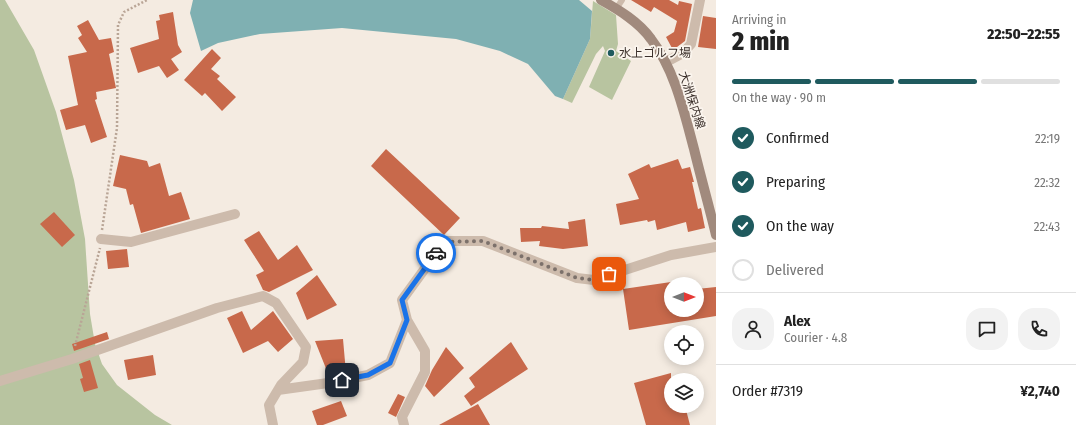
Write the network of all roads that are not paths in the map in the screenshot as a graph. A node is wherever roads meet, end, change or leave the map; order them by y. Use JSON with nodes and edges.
{"nodes":[{"id":1,"x":601,"y":0,"type":"edge"},
{"id":2,"x":622,"y":0,"type":"edge"},
{"id":3,"x":700,"y":0,"type":"edge"},
{"id":4,"x":616,"y":9,"type":"junction"},
{"id":5,"x":666,"y":62,"type":"junction"},
{"id":6,"x":235,"y":214,"type":"dead end"},
{"id":7,"x":716,"y":235,"type":"edge"},
{"id":8,"x":101,"y":239,"type":"road end"},
{"id":9,"x":716,"y":247,"type":"edge"},
{"id":10,"x":407,"y":320,"type":"junction"},
{"id":11,"x":0,"y":381,"type":"edge"},
{"id":12,"x":278,"y":390,"type":"junction"},
{"id":13,"x":273,"y":425,"type":"edge"},
{"id":14,"x":404,"y":425,"type":"edge"}],
"edges":[{"from":1,"to":4,"type":"main road","name":"大洲保内線"},
{"from":2,"to":4,"type":"lane"},
{"from":3,"to":5,"type":"street"},
{"from":4,"to":5,"type":"main road","name":"大洲保内線"},
{"from":5,"to":7,"type":"main road","name":"大洲保内線"},
{"from":6,"to":8,"type":"street"},
{"from":9,"to":10,"type":"street"},
{"from":10,"to":12,"type":"street"},
{"from":10,"to":14,"type":"street"},
{"from":11,"to":12,"type":"street"},
{"from":12,"to":13,"type":"street"}]}
